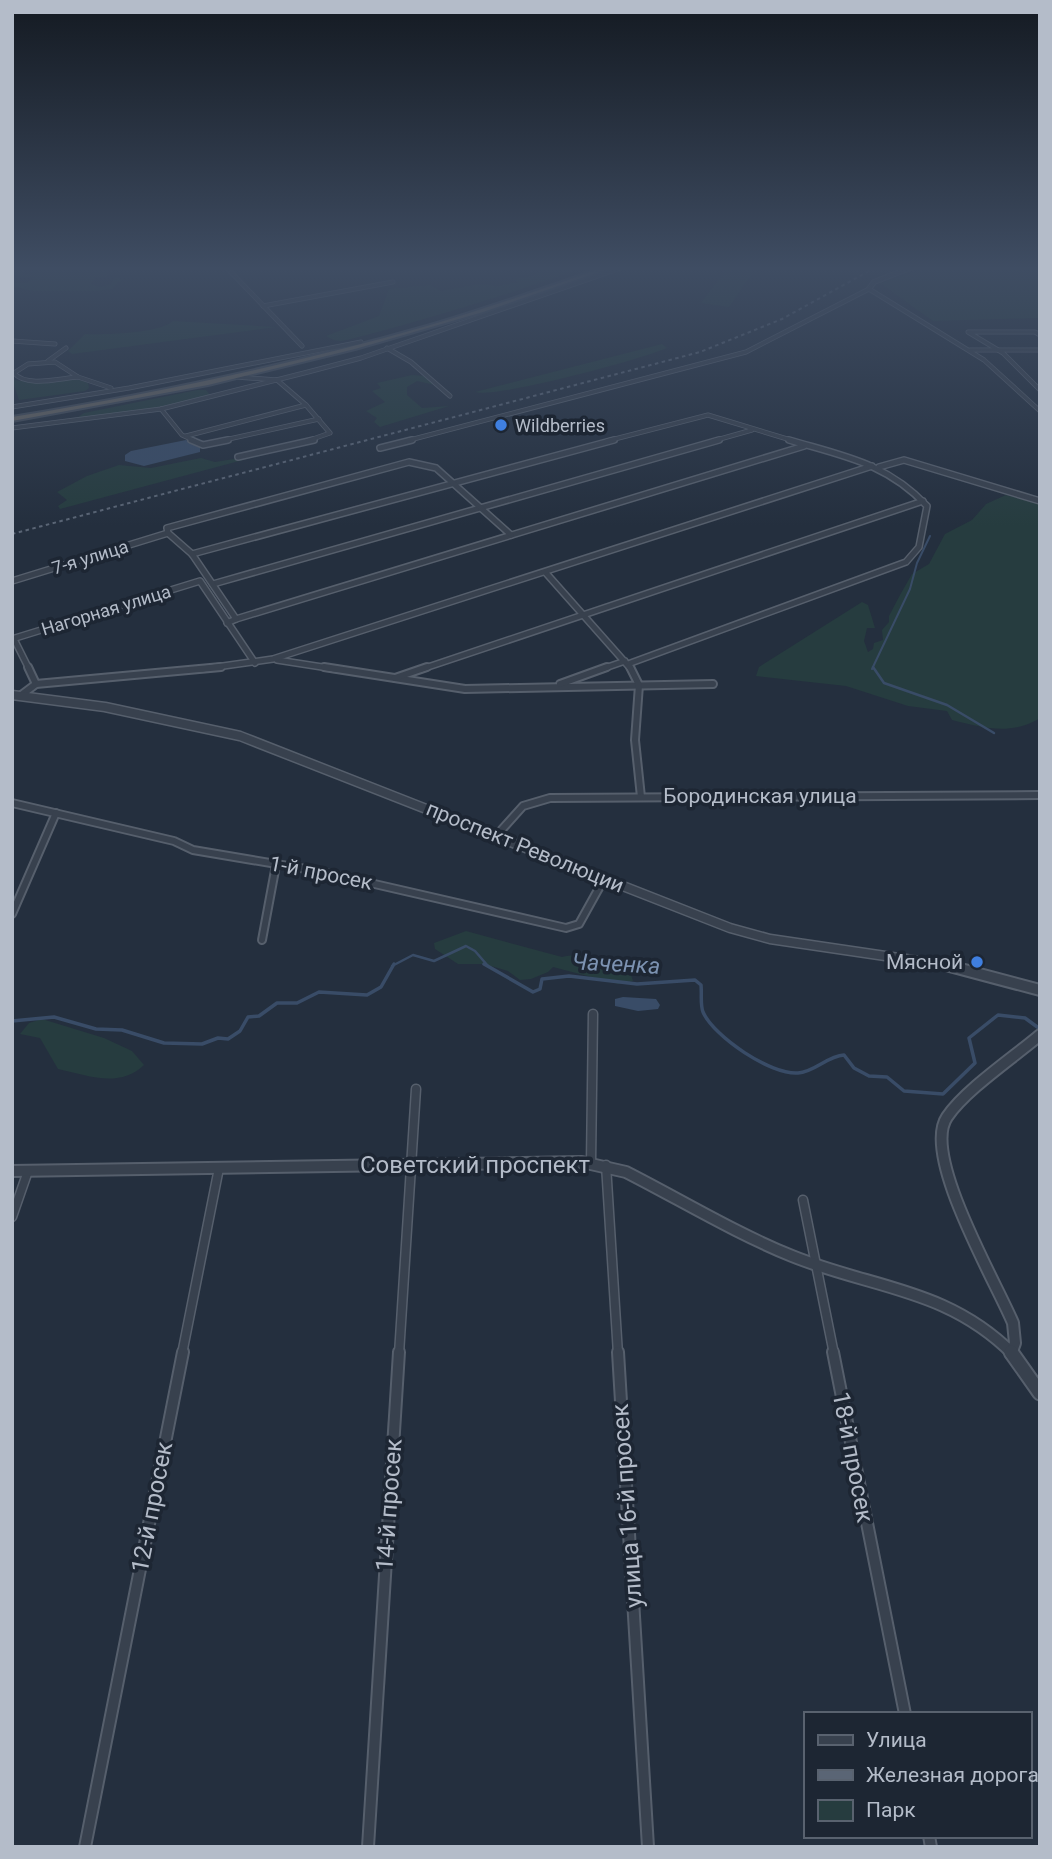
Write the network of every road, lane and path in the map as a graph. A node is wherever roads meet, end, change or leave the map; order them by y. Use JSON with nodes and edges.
{"nodes":[{"id":1,"x":59,"y":353,"type":"edge"},
{"id":2,"x":293,"y":353,"type":"edge"},
{"id":3,"x":301,"y":353,"type":"edge"},
{"id":4,"x":315,"y":353,"type":"edge"},
{"id":5,"x":332,"y":353,"type":"edge"},
{"id":6,"x":371,"y":353,"type":"edge"},
{"id":7,"x":395,"y":353,"type":"edge"},
{"id":8,"x":743,"y":353,"type":"edge"},
{"id":9,"x":972,"y":353,"type":"edge"},
{"id":10,"x":1000,"y":353,"type":"edge"},
{"id":11,"x":282,"y":356,"type":"junction"},
{"id":12,"x":48,"y":361,"type":"junction"},
{"id":13,"x":22,"y":366,"type":"junction"},
{"id":14,"x":12,"y":368,"type":"edge"},
{"id":15,"x":63,"y":369,"type":"junction"},
{"id":16,"x":13,"y":375,"type":"edge"},
{"id":17,"x":78,"y":377,"type":"junction"},
{"id":18,"x":236,"y":377,"type":"junction"},
{"id":19,"x":47,"y":379,"type":"junction"},
{"id":20,"x":277,"y":380,"type":"junction"},
{"id":21,"x":93,"y":384,"type":"junction"},
{"id":22,"x":136,"y":386,"type":"junction"},
{"id":23,"x":1040,"y":390,"type":"edge"},
{"id":24,"x":450,"y":396,"type":"dead end"},
{"id":25,"x":74,"y":397,"type":"junction"},
{"id":26,"x":306,"y":405,"type":"junction"},
{"id":27,"x":12,"y":408,"type":"edge"},
{"id":28,"x":161,"y":409,"type":"junction"},
{"id":29,"x":1040,"y":411,"type":"edge"},
{"id":30,"x":12,"y":416,"type":"edge"},
{"id":31,"x":318,"y":419,"type":"junction"},
{"id":32,"x":12,"y":428,"type":"edge"},
{"id":33,"x":753,"y":429,"type":"junction"},
{"id":34,"x":186,"y":436,"type":"junction"},
{"id":35,"x":804,"y":446,"type":"junction"},
{"id":36,"x":380,"y":448,"type":"dead end"},
{"id":37,"x":238,"y":457,"type":"dead end"},
{"id":38,"x":877,"y":467,"type":"junction"},
{"id":39,"x":452,"y":482,"type":"junction"},
{"id":40,"x":923,"y":501,"type":"junction"},
{"id":41,"x":1040,"y":501,"type":"edge"},
{"id":42,"x":480,"y":507,"type":"junction"},
{"id":43,"x":168,"y":533,"type":"junction"},
{"id":44,"x":511,"y":535,"type":"junction"},
{"id":45,"x":192,"y":554,"type":"junction"},
{"id":46,"x":546,"y":573,"type":"junction"},
{"id":47,"x":12,"y":581,"type":"edge"},
{"id":48,"x":213,"y":584,"type":"junction"},
{"id":49,"x":583,"y":615,"type":"junction"},
{"id":50,"x":236,"y":619,"type":"junction"},
{"id":51,"x":227,"y":623,"type":"junction"},
{"id":52,"x":13,"y":639,"type":"edge"},
{"id":53,"x":273,"y":659,"type":"junction"},
{"id":54,"x":255,"y":663,"type":"junction"},
{"id":55,"x":626,"y":663,"type":"junction"},
{"id":56,"x":395,"y":678,"type":"junction"},
{"id":57,"x":36,"y":684,"type":"junction"},
{"id":58,"x":713,"y":684,"type":"dead end"},
{"id":59,"x":639,"y":685,"type":"junction"},
{"id":60,"x":551,"y":688,"type":"junction"},
{"id":61,"x":16,"y":696,"type":"edge"},
{"id":62,"x":1040,"y":795,"type":"edge"},
{"id":63,"x":641,"y":797,"type":"junction"},
{"id":64,"x":12,"y":803,"type":"edge"},
{"id":65,"x":56,"y":813,"type":"junction"},
{"id":66,"x":496,"y":836,"type":"junction"},
{"id":67,"x":276,"y":865,"type":"junction"},
{"id":68,"x":604,"y":879,"type":"junction"},
{"id":69,"x":12,"y":914,"type":"edge"},
{"id":70,"x":262,"y":940,"type":"dead end"},
{"id":71,"x":1040,"y":990,"type":"edge"},
{"id":72,"x":593,"y":1014,"type":"dead end"},
{"id":73,"x":1040,"y":1035,"type":"edge"},
{"id":74,"x":416,"y":1088,"type":"dead end"},
{"id":75,"x":591,"y":1163,"type":"junction"},
{"id":76,"x":411,"y":1164,"type":"junction"},
{"id":77,"x":606,"y":1165,"type":"junction"},
{"id":78,"x":219,"y":1168,"type":"junction"},
{"id":79,"x":12,"y":1171,"type":"edge"},
{"id":80,"x":28,"y":1171,"type":"junction"},
{"id":81,"x":803,"y":1200,"type":"dead end"},
{"id":82,"x":12,"y":1217,"type":"edge"},
{"id":83,"x":815,"y":1265,"type":"junction"},
{"id":84,"x":1011,"y":1354,"type":"junction"},
{"id":85,"x":1040,"y":1393,"type":"edge"},
{"id":86,"x":905,"y":1712,"type":"edge"},
{"id":87,"x":85,"y":1847,"type":"edge"},
{"id":88,"x":368,"y":1847,"type":"edge"},
{"id":89,"x":648,"y":1847,"type":"edge"}],
"edges":[{"from":1,"to":12,"type":"street"},
{"from":2,"to":11,"type":"street"},
{"from":3,"to":11,"type":"street"},
{"from":4,"to":30,"type":"highway"},
{"from":5,"to":18,"type":"highway"},
{"from":6,"to":20,"type":"street"},
{"from":7,"to":24,"type":"street"},
{"from":8,"to":36,"type":"street"},
{"from":9,"to":29,"type":"street"},
{"from":10,"to":23,"type":"street"},
{"from":11,"to":22,"type":"street"},
{"from":12,"to":13,"type":"street"},
{"from":12,"to":15,"type":"street"},
{"from":13,"to":14,"type":"street"},
{"from":13,"to":16,"type":"street"},
{"from":15,"to":17,"type":"street"},
{"from":15,"to":19,"type":"street"},
{"from":16,"to":19,"type":"street"},
{"from":17,"to":19,"type":"street"},
{"from":17,"to":21,"type":"street"},
{"from":18,"to":20,"type":"street"},
{"from":18,"to":30,"type":"highway"},
{"from":20,"to":26,"type":"street"},
{"from":20,"to":28,"type":"street"},
{"from":21,"to":22,"type":"street"},
{"from":21,"to":25,"type":"street"},
{"from":22,"to":25,"type":"street"},
{"from":25,"to":27,"type":"street"},
{"from":26,"to":31,"type":"street"},
{"from":26,"to":34,"type":"street"},
{"from":28,"to":32,"type":"street"},
{"from":28,"to":34,"type":"street"},
{"from":31,"to":34,"type":"street"},
{"from":31,"to":37,"type":"street"},
{"from":33,"to":35,"type":"street"},
{"from":33,"to":39,"type":"street"},
{"from":33,"to":42,"type":"street"},
{"from":35,"to":38,"type":"street"},
{"from":35,"to":44,"type":"street"},
{"from":38,"to":40,"type":"street"},
{"from":38,"to":41,"type":"street"},
{"from":38,"to":46,"type":"street"},
{"from":39,"to":42,"type":"street"},
{"from":39,"to":43,"type":"street","name":"7-я улица"},
{"from":39,"to":45,"type":"street"},
{"from":40,"to":49,"type":"street"},
{"from":40,"to":55,"type":"street"},
{"from":42,"to":44,"type":"street"},
{"from":42,"to":48,"type":"street"},
{"from":43,"to":45,"type":"street"},
{"from":43,"to":47,"type":"street","name":"7-я улица"},
{"from":44,"to":50,"type":"street"},
{"from":45,"to":48,"type":"street"},
{"from":46,"to":49,"type":"street"},
{"from":46,"to":53,"type":"street"},
{"from":48,"to":50,"type":"street"},
{"from":49,"to":55,"type":"street"},
{"from":49,"to":56,"type":"street"},
{"from":50,"to":51,"type":"street"},
{"from":51,"to":52,"type":"street","name":"Нагорная улица"},
{"from":51,"to":54,"type":"street"},
{"from":52,"to":57,"type":"street"},
{"from":53,"to":54,"type":"street"},
{"from":53,"to":56,"type":"street"},
{"from":54,"to":57,"type":"street"},
{"from":55,"to":59,"type":"street"},
{"from":55,"to":60,"type":"street"},
{"from":56,"to":60,"type":"street"},
{"from":57,"to":61,"type":"street"},
{"from":58,"to":59,"type":"street"},
{"from":59,"to":60,"type":"street"},
{"from":59,"to":63,"type":"street"},
{"from":61,"to":66,"type":"street","name":"проспект Революции"},
{"from":62,"to":63,"type":"street","name":"Бородинская улица"},
{"from":63,"to":66,"type":"street","name":"Бородинская улица"},
{"from":64,"to":65,"type":"street","name":"1-й просек"},
{"from":65,"to":67,"type":"street","name":"1-й просек"},
{"from":65,"to":69,"type":"street"},
{"from":66,"to":68,"type":"street","name":"проспект Революции"},
{"from":67,"to":68,"type":"street","name":"1-й просек"},
{"from":67,"to":70,"type":"street"},
{"from":68,"to":71,"type":"street","name":"проспект Революции"},
{"from":72,"to":75,"type":"street"},
{"from":73,"to":84,"type":"street"},
{"from":74,"to":76,"type":"street","name":"14-й просек"},
{"from":75,"to":76,"type":"street","name":"Советский проспект"},
{"from":75,"to":77,"type":"street","name":"Советский проспект"},
{"from":76,"to":78,"type":"street","name":"Советский проспект"},
{"from":76,"to":88,"type":"street","name":"14-й просек"},
{"from":77,"to":83,"type":"street","name":"Советский проспект"},
{"from":77,"to":89,"type":"street","name":"улица 16-й просек"},
{"from":78,"to":80,"type":"street","name":"Советский проспект"},
{"from":78,"to":87,"type":"street","name":"12-й просек"},
{"from":79,"to":80,"type":"street","name":"Советский проспект"},
{"from":80,"to":82,"type":"street"},
{"from":81,"to":83,"type":"street","name":"18-й просек"},
{"from":83,"to":84,"type":"street","name":"Советский проспект"},
{"from":83,"to":86,"type":"street","name":"18-й просек"},
{"from":84,"to":85,"type":"street","name":"Советский проспект"}]}
